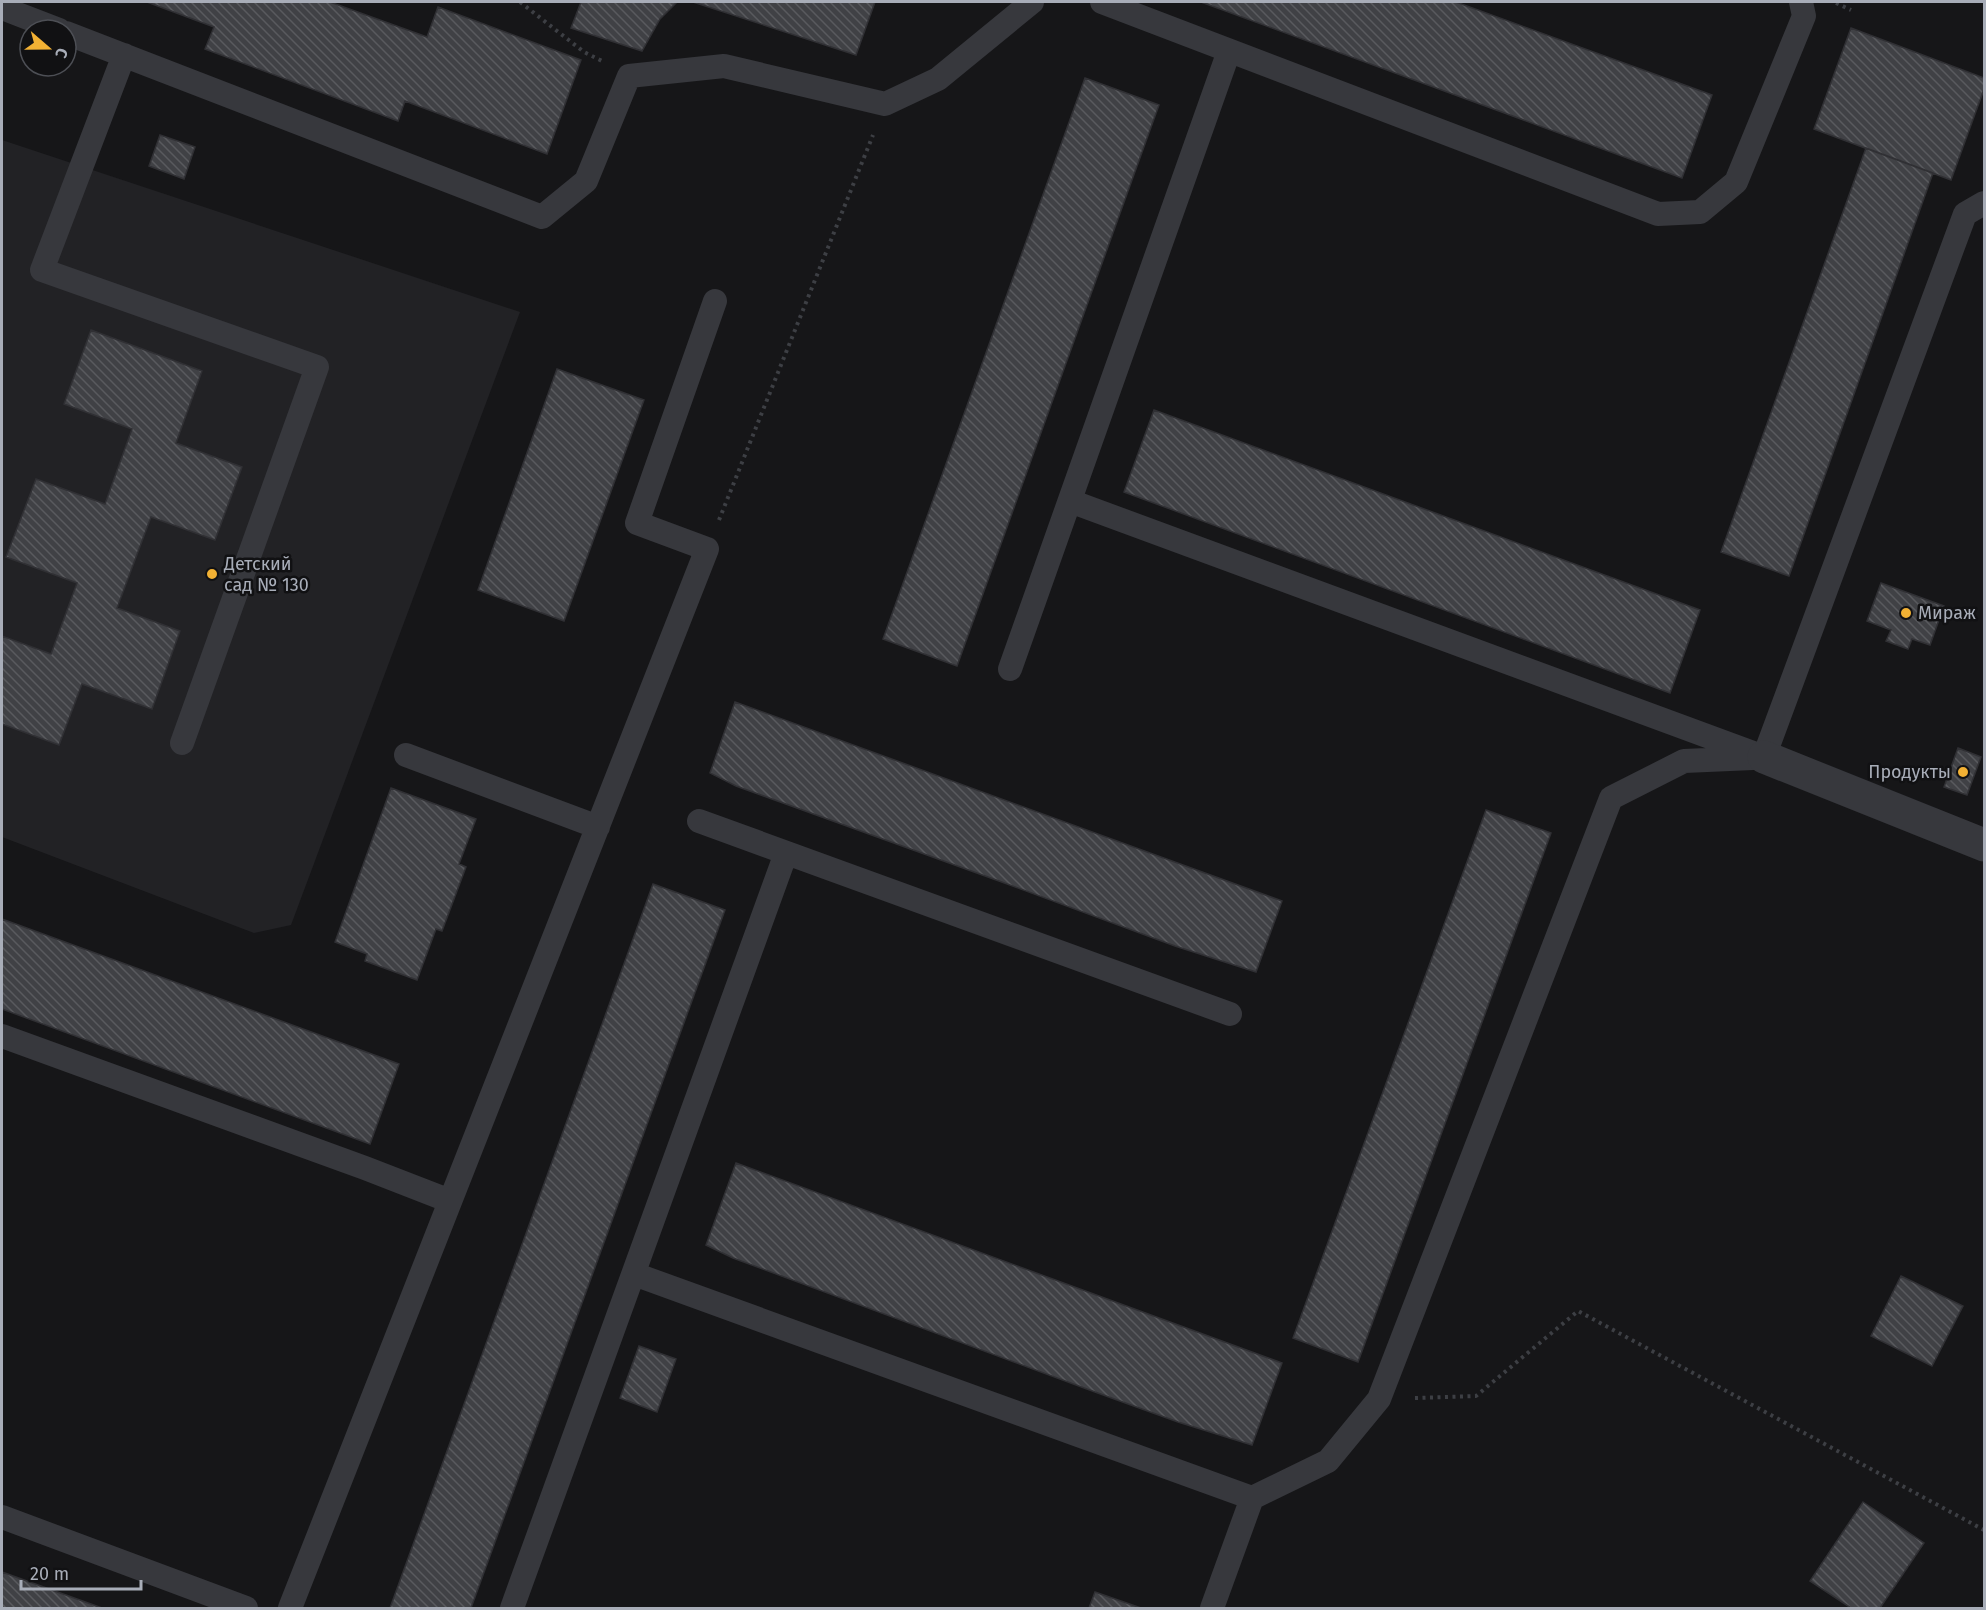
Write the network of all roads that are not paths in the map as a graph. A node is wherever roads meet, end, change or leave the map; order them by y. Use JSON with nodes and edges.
{"nodes":[{"id":1,"x":1032,"y":2,"type":"edge"},
{"id":2,"x":1102,"y":2,"type":"edge"},
{"id":3,"x":1801,"y":2,"type":"edge"},
{"id":4,"x":2,"y":8,"type":"edge"},
{"id":5,"x":28,"y":18,"type":"edge"},
{"id":6,"x":78,"y":38,"type":"edge"},
{"id":7,"x":1229,"y":51,"type":"junction"},
{"id":8,"x":124,"y":55,"type":"junction"},
{"id":9,"x":1984,"y":202,"type":"edge"},
{"id":10,"x":715,"y":301,"type":"dead end"},
{"id":11,"x":1070,"y":501,"type":"junction"},
{"id":12,"x":1010,"y":669,"type":"dead end"},
{"id":13,"x":182,"y":743,"type":"dead end"},
{"id":14,"x":406,"y":755,"type":"dead end"},
{"id":15,"x":1764,"y":757,"type":"junction"},
{"id":16,"x":699,"y":821,"type":"dead end"},
{"id":17,"x":598,"y":827,"type":"junction"},
{"id":18,"x":1984,"y":846,"type":"edge"},
{"id":19,"x":786,"y":853,"type":"junction"},
{"id":20,"x":1230,"y":1014,"type":"dead end"},
{"id":21,"x":2,"y":1036,"type":"edge"},
{"id":22,"x":450,"y":1201,"type":"junction"},
{"id":23,"x":634,"y":1274,"type":"junction"},
{"id":24,"x":1252,"y":1498,"type":"junction"},
{"id":25,"x":2,"y":1517,"type":"edge"},
{"id":26,"x":246,"y":1608,"type":"edge"},
{"id":27,"x":290,"y":1608,"type":"edge"},
{"id":28,"x":512,"y":1608,"type":"edge"},
{"id":29,"x":1212,"y":1608,"type":"edge"}],
"edges":[{"from":1,"to":8,"type":"lane"},
{"from":2,"to":7,"type":"lane"},
{"from":3,"to":7,"type":"lane"},
{"from":4,"to":5,"type":"lane"},
{"from":6,"to":8,"type":"lane"},
{"from":7,"to":11,"type":"lane"},
{"from":8,"to":13,"type":"lane"},
{"from":9,"to":15,"type":"lane"},
{"from":10,"to":17,"type":"lane"},
{"from":11,"to":12,"type":"lane"},
{"from":11,"to":15,"type":"lane"},
{"from":14,"to":17,"type":"lane"},
{"from":15,"to":18,"type":"street"},
{"from":15,"to":24,"type":"lane"},
{"from":16,"to":19,"type":"lane"},
{"from":17,"to":22,"type":"lane"},
{"from":19,"to":20,"type":"lane"},
{"from":19,"to":23,"type":"lane"},
{"from":21,"to":22,"type":"lane"},
{"from":22,"to":27,"type":"lane"},
{"from":23,"to":24,"type":"lane"},
{"from":23,"to":28,"type":"lane"},
{"from":24,"to":29,"type":"lane"},
{"from":25,"to":26,"type":"lane"}]}
